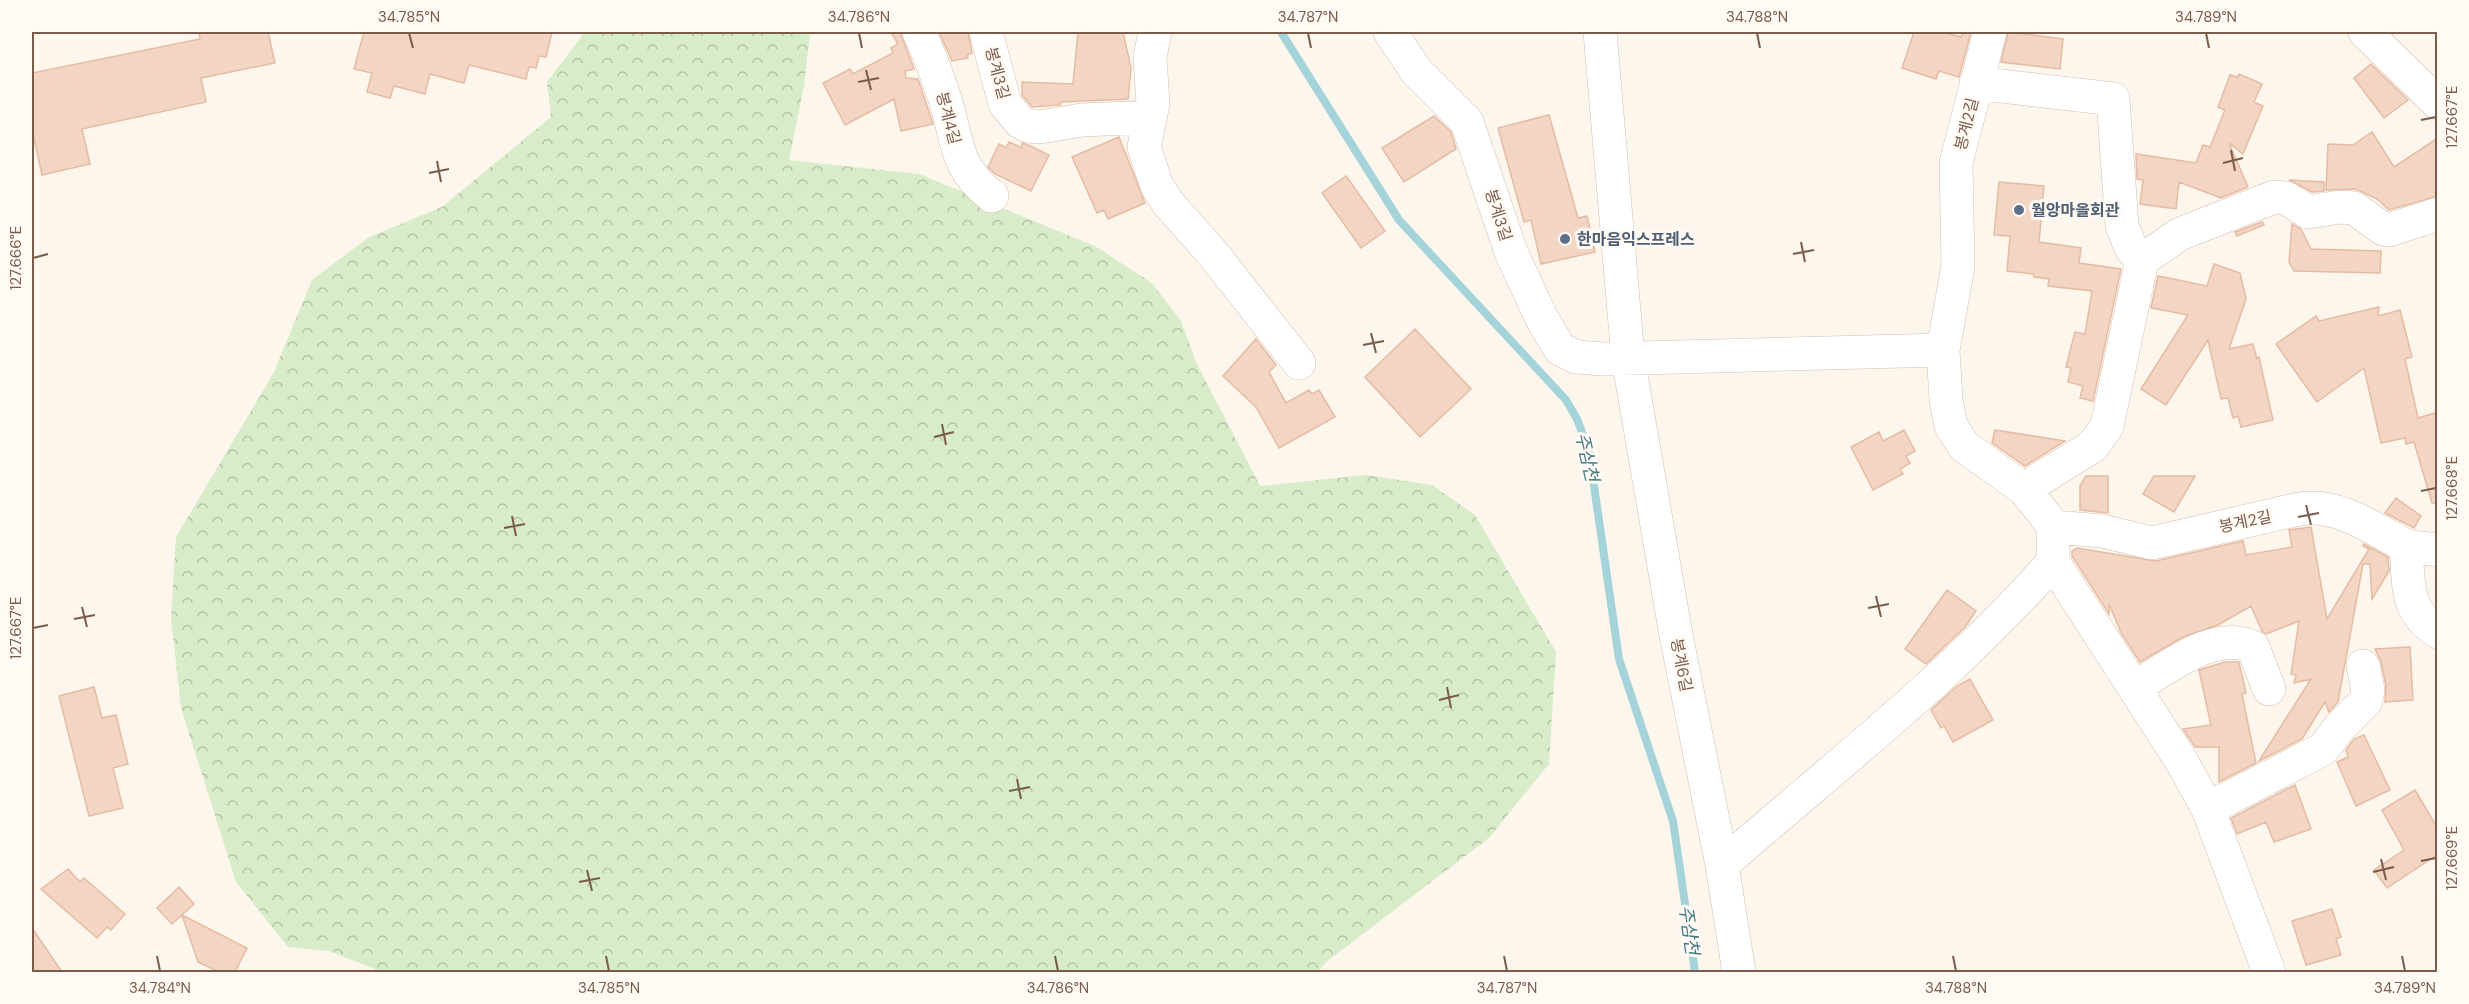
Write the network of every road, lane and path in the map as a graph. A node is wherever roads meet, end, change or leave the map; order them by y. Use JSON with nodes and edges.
{"nodes":[{"id":1,"x":919,"y":32,"type":"edge"},
{"id":2,"x":986,"y":32,"type":"edge"},
{"id":3,"x":1155,"y":32,"type":"edge"},
{"id":4,"x":1390,"y":32,"type":"edge"},
{"id":5,"x":1600,"y":32,"type":"edge"},
{"id":6,"x":1990,"y":32,"type":"edge"},
{"id":7,"x":2366,"y":32,"type":"edge"},
{"id":8,"x":1976,"y":83,"type":"junction"},
{"id":9,"x":2438,"y":103,"type":"edge"},
{"id":10,"x":1150,"y":117,"type":"junction"},
{"id":11,"x":992,"y":196,"type":"dead end"},
{"id":12,"x":2438,"y":214,"type":"edge"},
{"id":13,"x":2142,"y":261,"type":"junction"},
{"id":14,"x":1943,"y":350,"type":"junction"},
{"id":15,"x":1628,"y":358,"type":"junction"},
{"id":16,"x":1299,"y":363,"type":"dead end"},
{"id":17,"x":2024,"y":489,"type":"junction"},
{"id":18,"x":2053,"y":527,"type":"junction"},
{"id":19,"x":2406,"y":546,"type":"junction"},
{"id":20,"x":2438,"y":550,"type":"edge"},
{"id":21,"x":2053,"y":562,"type":"junction"},
{"id":22,"x":2438,"y":632,"type":"edge"},
{"id":23,"x":2363,"y":666,"type":"dead end"},
{"id":24,"x":2135,"y":687,"type":"junction"},
{"id":25,"x":2270,"y":689,"type":"dead end"},
{"id":26,"x":2208,"y":809,"type":"junction"},
{"id":27,"x":1722,"y":865,"type":"junction"},
{"id":28,"x":1739,"y":972,"type":"edge"},
{"id":29,"x":2269,"y":972,"type":"edge"}],
"edges":[{"from":1,"to":11,"type":"street","name":"봉계4길"},
{"from":2,"to":10,"type":"street","name":"봉계3길"},
{"from":3,"to":10,"type":"street"},
{"from":4,"to":15,"type":"street","name":"봉계3길"},
{"from":5,"to":15,"type":"street"},
{"from":6,"to":8,"type":"street","name":"봉계2길"},
{"from":7,"to":9,"type":"street"},
{"from":8,"to":13,"type":"street","name":"봉계2길"},
{"from":8,"to":14,"type":"street","name":"봉계2길"},
{"from":10,"to":16,"type":"street"},
{"from":12,"to":13,"type":"street"},
{"from":13,"to":17,"type":"street"},
{"from":14,"to":15,"type":"street","name":"봉계3길"},
{"from":14,"to":17,"type":"street","name":"봉계2길"},
{"from":15,"to":27,"type":"street","name":"봉계6길"},
{"from":17,"to":18,"type":"street","name":"봉계2길"},
{"from":18,"to":19,"type":"street","name":"봉계2길"},
{"from":18,"to":21,"type":"street"},
{"from":19,"to":20,"type":"street"},
{"from":19,"to":22,"type":"street"},
{"from":21,"to":24,"type":"street"},
{"from":21,"to":27,"type":"street"},
{"from":23,"to":26,"type":"street"},
{"from":24,"to":25,"type":"street"},
{"from":24,"to":26,"type":"street"},
{"from":26,"to":29,"type":"street"},
{"from":27,"to":28,"type":"street","name":"봉계6길"}]}
